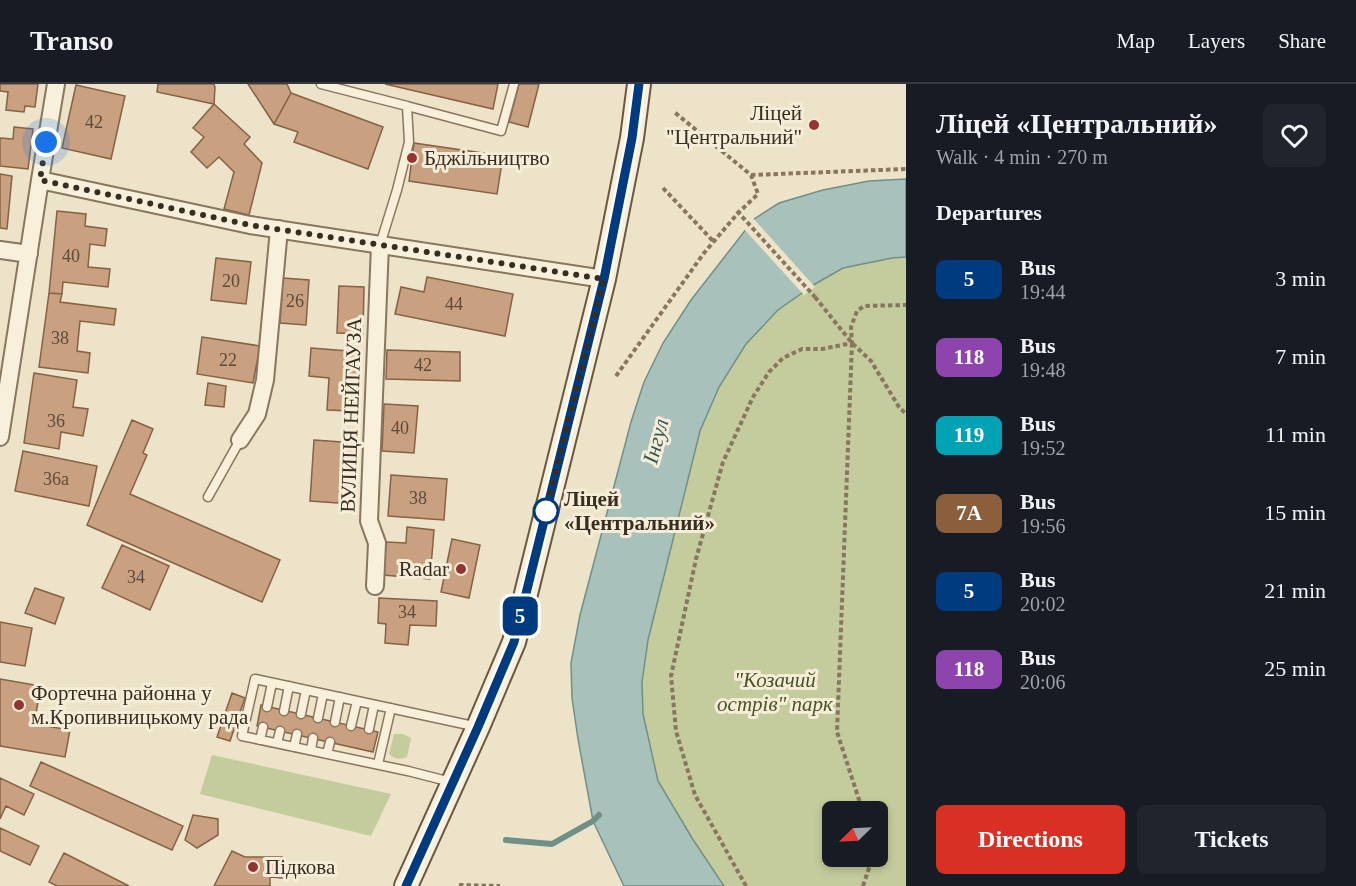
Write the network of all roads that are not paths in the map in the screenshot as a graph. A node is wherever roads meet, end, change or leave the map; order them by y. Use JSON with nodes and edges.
{"nodes":[{"id":1,"x":56,"y":84,"type":"edge"},
{"id":2,"x":321,"y":84,"type":"edge"},
{"id":3,"x":514,"y":84,"type":"edge"},
{"id":4,"x":639,"y":84,"type":"edge"},
{"id":5,"x":407,"y":106,"type":"junction"},
{"id":6,"x":40,"y":180,"type":"junction"},
{"id":7,"x":279,"y":229,"type":"junction"},
{"id":8,"x":380,"y":245,"type":"junction"},
{"id":9,"x":0,"y":250,"type":"edge"},
{"id":10,"x":28,"y":254,"type":"junction"},
{"id":11,"x":604,"y":279,"type":"junction"},
{"id":12,"x":0,"y":437,"type":"edge"},
{"id":13,"x":240,"y":440,"type":"joint"},
{"id":14,"x":208,"y":497,"type":"dead end"},
{"id":15,"x":375,"y":586,"type":"dead end"},
{"id":16,"x":272,"y":683,"type":"junction"},
{"id":17,"x":289,"y":686,"type":"junction"},
{"id":18,"x":306,"y":690,"type":"junction"},
{"id":19,"x":323,"y":694,"type":"junction"},
{"id":20,"x":340,"y":697,"type":"junction"},
{"id":21,"x":357,"y":701,"type":"junction"},
{"id":22,"x":374,"y":705,"type":"junction"},
{"id":23,"x":267,"y":707,"type":"dead end"},
{"id":24,"x":392,"y":708,"type":"junction"},
{"id":25,"x":284,"y":711,"type":"dead end"},
{"id":26,"x":301,"y":714,"type":"dead end"},
{"id":27,"x":318,"y":718,"type":"dead end"},
{"id":28,"x":335,"y":722,"type":"dead end"},
{"id":29,"x":351,"y":726,"type":"dead end"},
{"id":30,"x":263,"y":727,"type":"dead end"},
{"id":31,"x":478,"y":727,"type":"junction"},
{"id":32,"x":369,"y":729,"type":"dead end"},
{"id":33,"x":280,"y":731,"type":"dead end"},
{"id":34,"x":297,"y":734,"type":"dead end"},
{"id":35,"x":313,"y":738,"type":"dead end"},
{"id":36,"x":260,"y":740,"type":"junction"},
{"id":37,"x":330,"y":742,"type":"dead end"},
{"id":38,"x":277,"y":743,"type":"junction"},
{"id":39,"x":347,"y":746,"type":"dead end"},
{"id":40,"x":294,"y":747,"type":"junction"},
{"id":41,"x":311,"y":750,"type":"junction"},
{"id":42,"x":364,"y":750,"type":"dead end"},
{"id":43,"x":327,"y":754,"type":"junction"},
{"id":44,"x":344,"y":757,"type":"junction"},
{"id":45,"x":361,"y":761,"type":"junction"},
{"id":46,"x":378,"y":764,"type":"junction"},
{"id":47,"x":453,"y":783,"type":"junction"},
{"id":48,"x":406,"y":886,"type":"edge"}],
"edges":[{"from":1,"to":6,"type":"street"},
{"from":2,"to":5,"type":"lane"},
{"from":3,"to":5,"type":"lane"},
{"from":4,"to":11,"type":"main road"},
{"from":5,"to":8,"type":"lane"},
{"from":6,"to":7,"type":"street"},
{"from":6,"to":10,"type":"street"},
{"from":7,"to":8,"type":"street"},
{"from":7,"to":13,"type":"street"},
{"from":8,"to":11,"type":"street"},
{"from":8,"to":15,"type":"street","name":"ВУЛИЦЯ НЕЙГАУЗА"},
{"from":9,"to":10,"type":"street"},
{"from":10,"to":12,"type":"street"},
{"from":11,"to":31,"type":"main road"},
{"from":13,"to":14,"type":"lane"},
{"from":16,"to":17,"type":"lane"},
{"from":16,"to":23,"type":"lane"},
{"from":16,"to":36,"type":"lane"},
{"from":17,"to":18,"type":"lane"},
{"from":17,"to":25,"type":"lane"},
{"from":18,"to":19,"type":"lane"},
{"from":18,"to":26,"type":"lane"},
{"from":19,"to":20,"type":"lane"},
{"from":19,"to":27,"type":"lane"},
{"from":20,"to":21,"type":"lane"},
{"from":20,"to":28,"type":"lane"},
{"from":21,"to":22,"type":"lane"},
{"from":21,"to":29,"type":"lane"},
{"from":22,"to":24,"type":"lane"},
{"from":22,"to":32,"type":"lane"},
{"from":24,"to":31,"type":"lane"},
{"from":24,"to":46,"type":"lane"},
{"from":30,"to":36,"type":"lane"},
{"from":31,"to":47,"type":"main road"},
{"from":33,"to":38,"type":"lane"},
{"from":34,"to":40,"type":"lane"},
{"from":35,"to":41,"type":"lane"},
{"from":36,"to":38,"type":"lane"},
{"from":37,"to":43,"type":"lane"},
{"from":38,"to":40,"type":"lane"},
{"from":39,"to":44,"type":"lane"},
{"from":40,"to":41,"type":"lane"},
{"from":41,"to":43,"type":"lane"},
{"from":42,"to":45,"type":"lane"},
{"from":43,"to":44,"type":"lane"},
{"from":44,"to":45,"type":"lane"},
{"from":45,"to":46,"type":"lane"},
{"from":46,"to":47,"type":"lane"},
{"from":47,"to":48,"type":"main road"}]}
